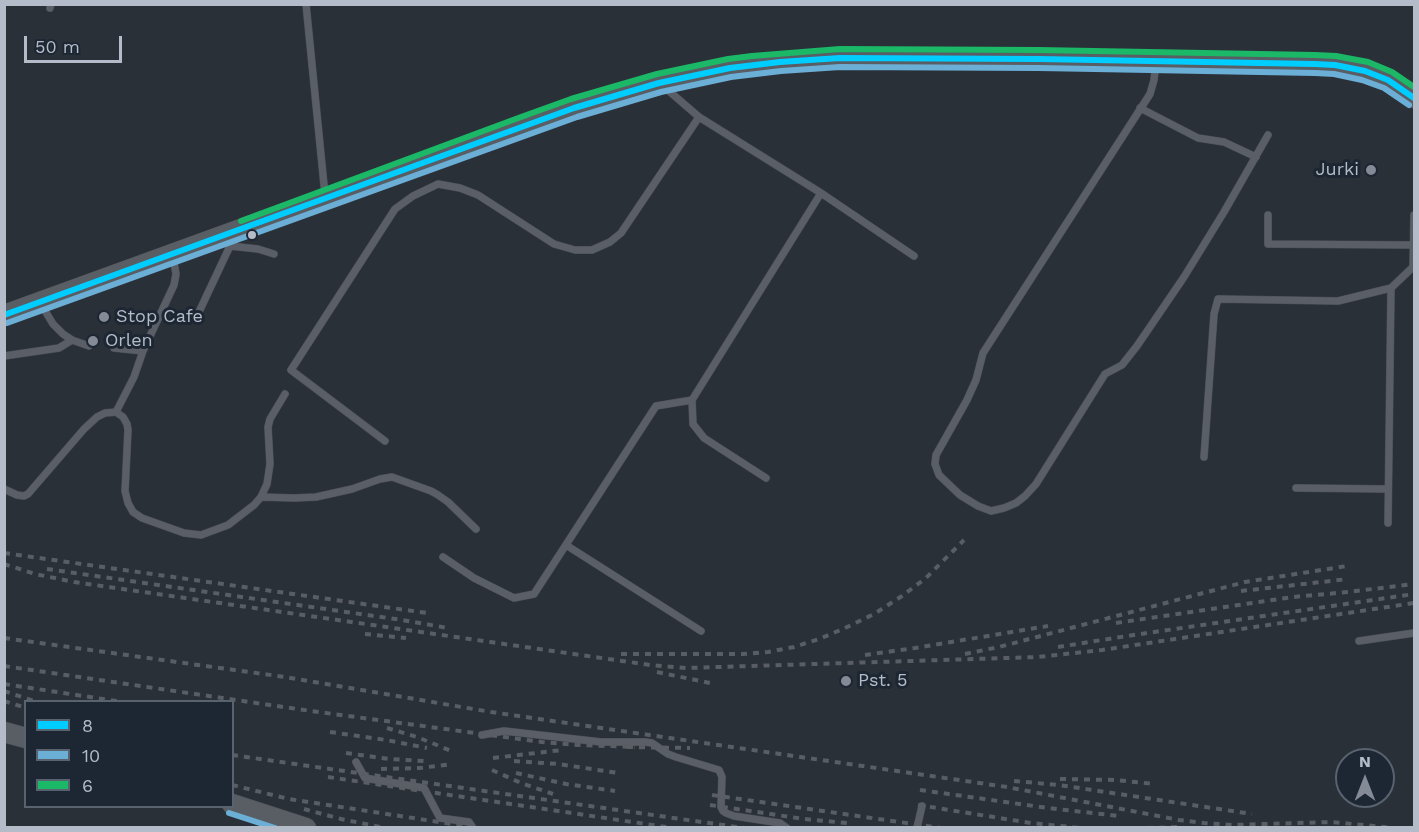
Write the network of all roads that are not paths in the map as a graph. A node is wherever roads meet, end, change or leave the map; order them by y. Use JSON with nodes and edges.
{"nodes":[{"id":1,"x":306,"y":4,"type":"edge"},
{"id":2,"x":1156,"y":61,"type":"junction"},
{"id":3,"x":659,"y":83,"type":"junction"},
{"id":4,"x":1414,"y":98,"type":"edge"},
{"id":5,"x":1140,"y":108,"type":"junction"},
{"id":6,"x":699,"y":117,"type":"junction"},
{"id":7,"x":1268,"y":135,"type":"dead end"},
{"id":8,"x":1256,"y":157,"type":"junction"},
{"id":9,"x":821,"y":193,"type":"junction"},
{"id":10,"x":327,"y":198,"type":"junction"},
{"id":11,"x":1268,"y":215,"type":"dead end"},
{"id":12,"x":1414,"y":215,"type":"edge"},
{"id":13,"x":229,"y":240,"type":"junction"},
{"id":14,"x":1414,"y":245,"type":"edge"},
{"id":15,"x":173,"y":254,"type":"junction"},
{"id":16,"x":274,"y":254,"type":"dead end"},
{"id":17,"x":914,"y":256,"type":"dead end"},
{"id":18,"x":1414,"y":267,"type":"edge"},
{"id":19,"x":1391,"y":288,"type":"junction"},
{"id":20,"x":40,"y":302,"type":"junction"},
{"id":21,"x":198,"y":314,"type":"dead end"},
{"id":22,"x":4,"y":315,"type":"edge"},
{"id":23,"x":72,"y":340,"type":"junction"},
{"id":24,"x":89,"y":346,"type":"dead end"},
{"id":25,"x":114,"y":348,"type":"dead end"},
{"id":26,"x":142,"y":351,"type":"junction"},
{"id":27,"x":4,"y":356,"type":"edge"},
{"id":28,"x":285,"y":394,"type":"dead end"},
{"id":29,"x":692,"y":400,"type":"junction"},
{"id":30,"x":116,"y":412,"type":"junction"},
{"id":31,"x":386,"y":441,"type":"dead end"},
{"id":32,"x":1204,"y":457,"type":"dead end"},
{"id":33,"x":766,"y":478,"type":"dead end"},
{"id":34,"x":1296,"y":488,"type":"dead end"},
{"id":35,"x":4,"y":489,"type":"edge"},
{"id":36,"x":1388,"y":489,"type":"junction"},
{"id":37,"x":261,"y":497,"type":"junction"},
{"id":38,"x":1388,"y":523,"type":"dead end"},
{"id":39,"x":476,"y":529,"type":"dead end"},
{"id":40,"x":566,"y":545,"type":"junction"},
{"id":41,"x":443,"y":557,"type":"dead end"},
{"id":42,"x":701,"y":631,"type":"dead end"},
{"id":43,"x":1414,"y":633,"type":"edge"},
{"id":44,"x":1359,"y":641,"type":"dead end"},
{"id":45,"x":4,"y":732,"type":"edge"},
{"id":46,"x":482,"y":735,"type":"dead end"},
{"id":47,"x":24,"y":737,"type":"edge"},
{"id":48,"x":356,"y":762,"type":"dead end"},
{"id":49,"x":234,"y":805,"type":"edge"},
{"id":50,"x":922,"y":806,"type":"dead end"},
{"id":51,"x":306,"y":828,"type":"edge"},
{"id":52,"x":472,"y":828,"type":"edge"},
{"id":53,"x":787,"y":828,"type":"edge"},
{"id":54,"x":917,"y":828,"type":"edge"}],
"edges":[{"from":1,"to":10,"type":"lane"},
{"from":2,"to":3,"type":"main road"},
{"from":2,"to":4,"type":"main road"},
{"from":2,"to":5,"type":"lane"},
{"from":3,"to":6,"type":"lane"},
{"from":3,"to":10,"type":"main road"},
{"from":5,"to":8,"type":"lane"},
{"from":5,"to":8,"type":"lane"},
{"from":6,"to":9,"type":"lane"},
{"from":6,"to":31,"type":"lane"},
{"from":7,"to":8,"type":"lane"},
{"from":9,"to":17,"type":"lane"},
{"from":9,"to":29,"type":"lane"},
{"from":10,"to":13,"type":"main road"},
{"from":11,"to":14,"type":"lane"},
{"from":12,"to":14,"type":"lane"},
{"from":13,"to":15,"type":"main road"},
{"from":13,"to":16,"type":"lane"},
{"from":13,"to":21,"type":"lane"},
{"from":14,"to":18,"type":"lane"},
{"from":15,"to":20,"type":"main road"},
{"from":15,"to":26,"type":"lane"},
{"from":18,"to":19,"type":"lane"},
{"from":19,"to":32,"type":"lane"},
{"from":19,"to":36,"type":"lane"},
{"from":20,"to":22,"type":"main road"},
{"from":20,"to":23,"type":"lane"},
{"from":23,"to":24,"type":"lane"},
{"from":23,"to":27,"type":"lane"},
{"from":25,"to":26,"type":"lane"},
{"from":26,"to":30,"type":"lane"},
{"from":28,"to":37,"type":"lane"},
{"from":29,"to":33,"type":"lane"},
{"from":29,"to":40,"type":"lane"},
{"from":30,"to":35,"type":"lane"},
{"from":30,"to":37,"type":"lane"},
{"from":34,"to":36,"type":"lane"},
{"from":36,"to":38,"type":"lane"},
{"from":37,"to":39,"type":"lane"},
{"from":40,"to":41,"type":"lane"},
{"from":40,"to":42,"type":"lane"},
{"from":43,"to":44,"type":"lane"},
{"from":45,"to":47,"type":"main road"},
{"from":46,"to":53,"type":"lane"},
{"from":48,"to":52,"type":"lane"},
{"from":49,"to":51,"type":"main road"},
{"from":50,"to":54,"type":"lane"}]}
